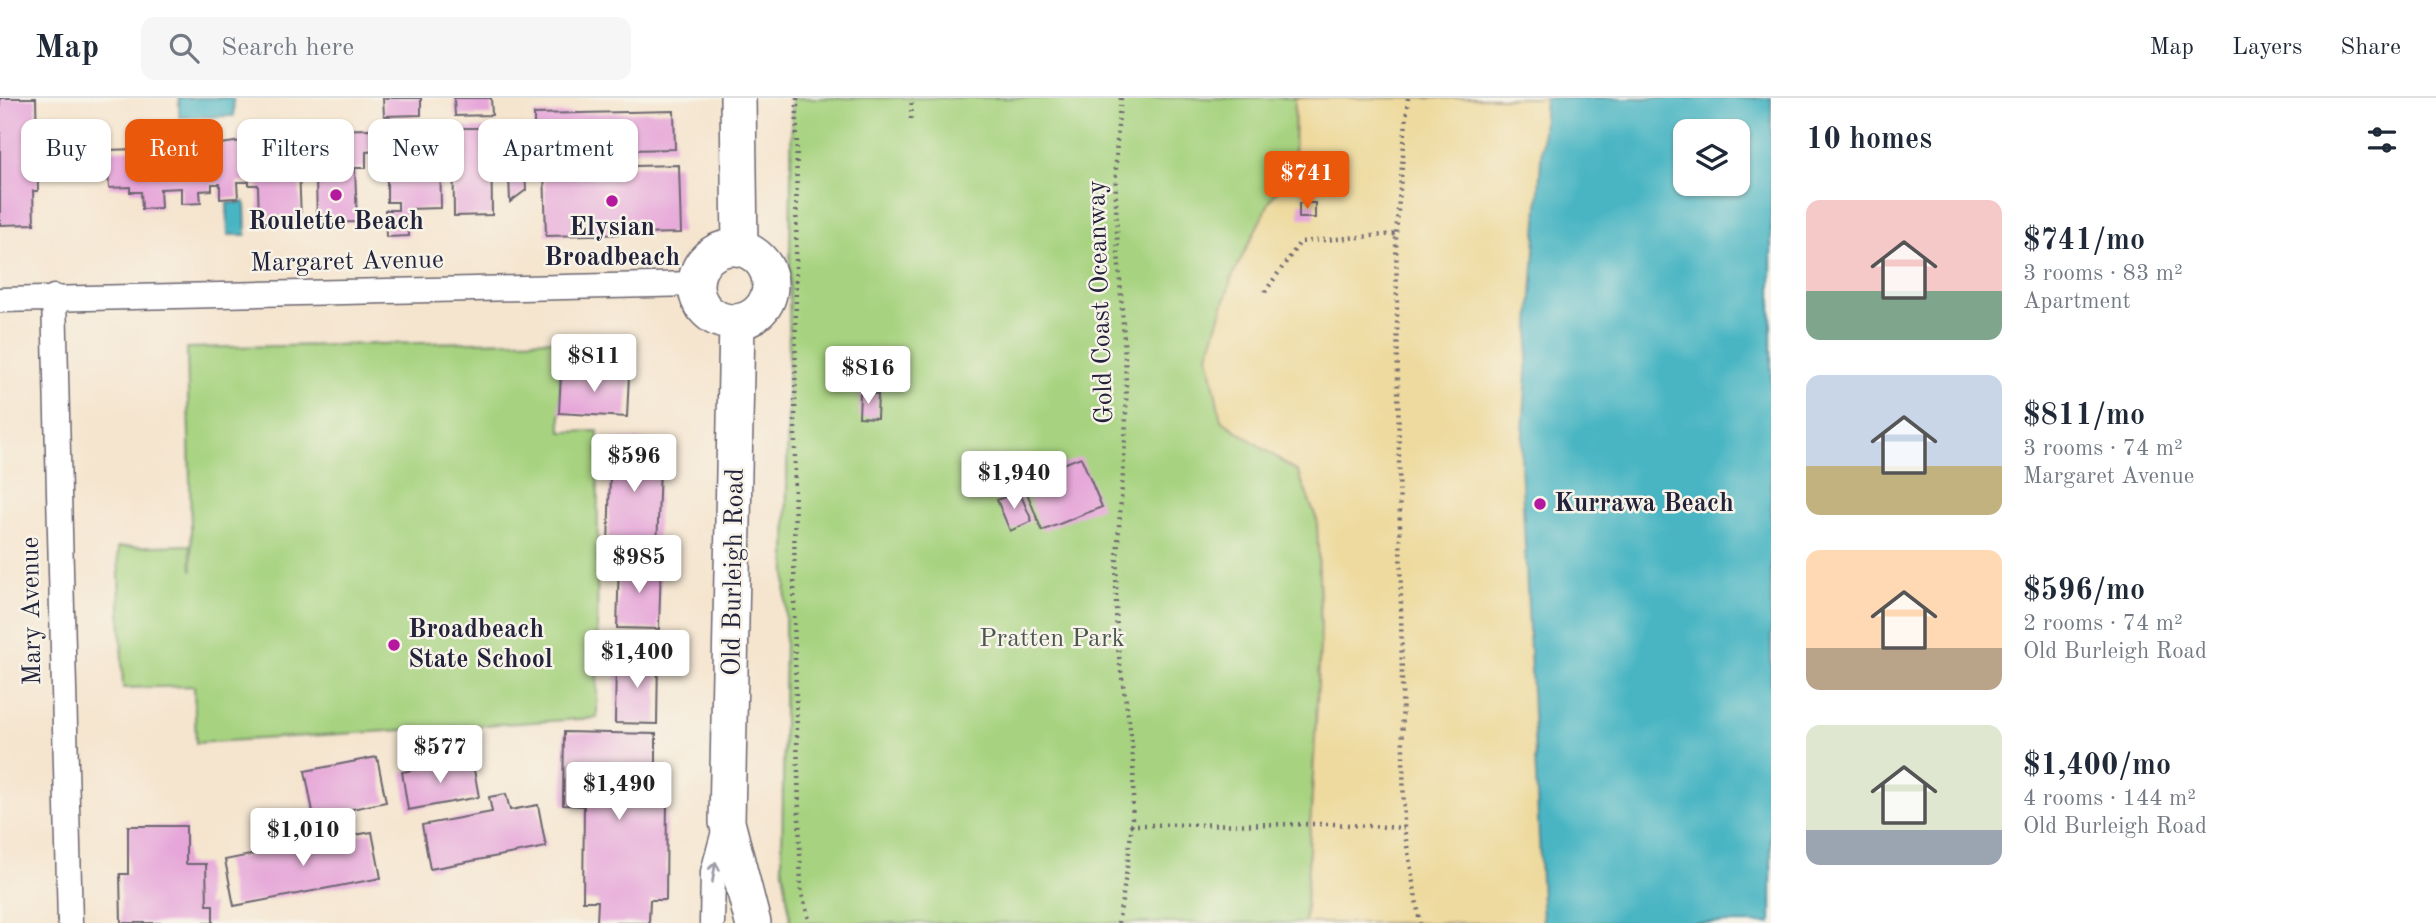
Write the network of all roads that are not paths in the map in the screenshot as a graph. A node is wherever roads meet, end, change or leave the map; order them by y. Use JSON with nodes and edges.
{"nodes":[{"id":1,"x":738,"y":98,"type":"edge"},
{"id":2,"x":740,"y":248,"type":"junction"},
{"id":3,"x":696,"y":284,"type":"junction"},
{"id":4,"x":54,"y":297,"type":"junction"},
{"id":5,"x":0,"y":300,"type":"edge"},
{"id":6,"x":737,"y":322,"type":"junction"},
{"id":7,"x":727,"y":822,"type":"junction"},
{"id":8,"x":70,"y":923,"type":"edge"},
{"id":9,"x":712,"y":923,"type":"edge"},
{"id":10,"x":753,"y":923,"type":"edge"}],
"edges":[{"from":1,"to":2,"type":"street"},
{"from":2,"to":3,"type":"street"},
{"from":2,"to":6,"type":"street"},
{"from":3,"to":4,"type":"street","name":"Margaret Avenue"},
{"from":3,"to":6,"type":"street"},
{"from":4,"to":5,"type":"street","name":"Margaret Avenue"},
{"from":4,"to":8,"type":"street","name":"Mary Avenue"},
{"from":6,"to":7,"type":"street","name":"Old Burleigh Road"},
{"from":9,"to":7,"type":"street","name":"Old Burleigh Road","one_way":true},
{"from":7,"to":10,"type":"street","name":"Old Burleigh Road"}]}
